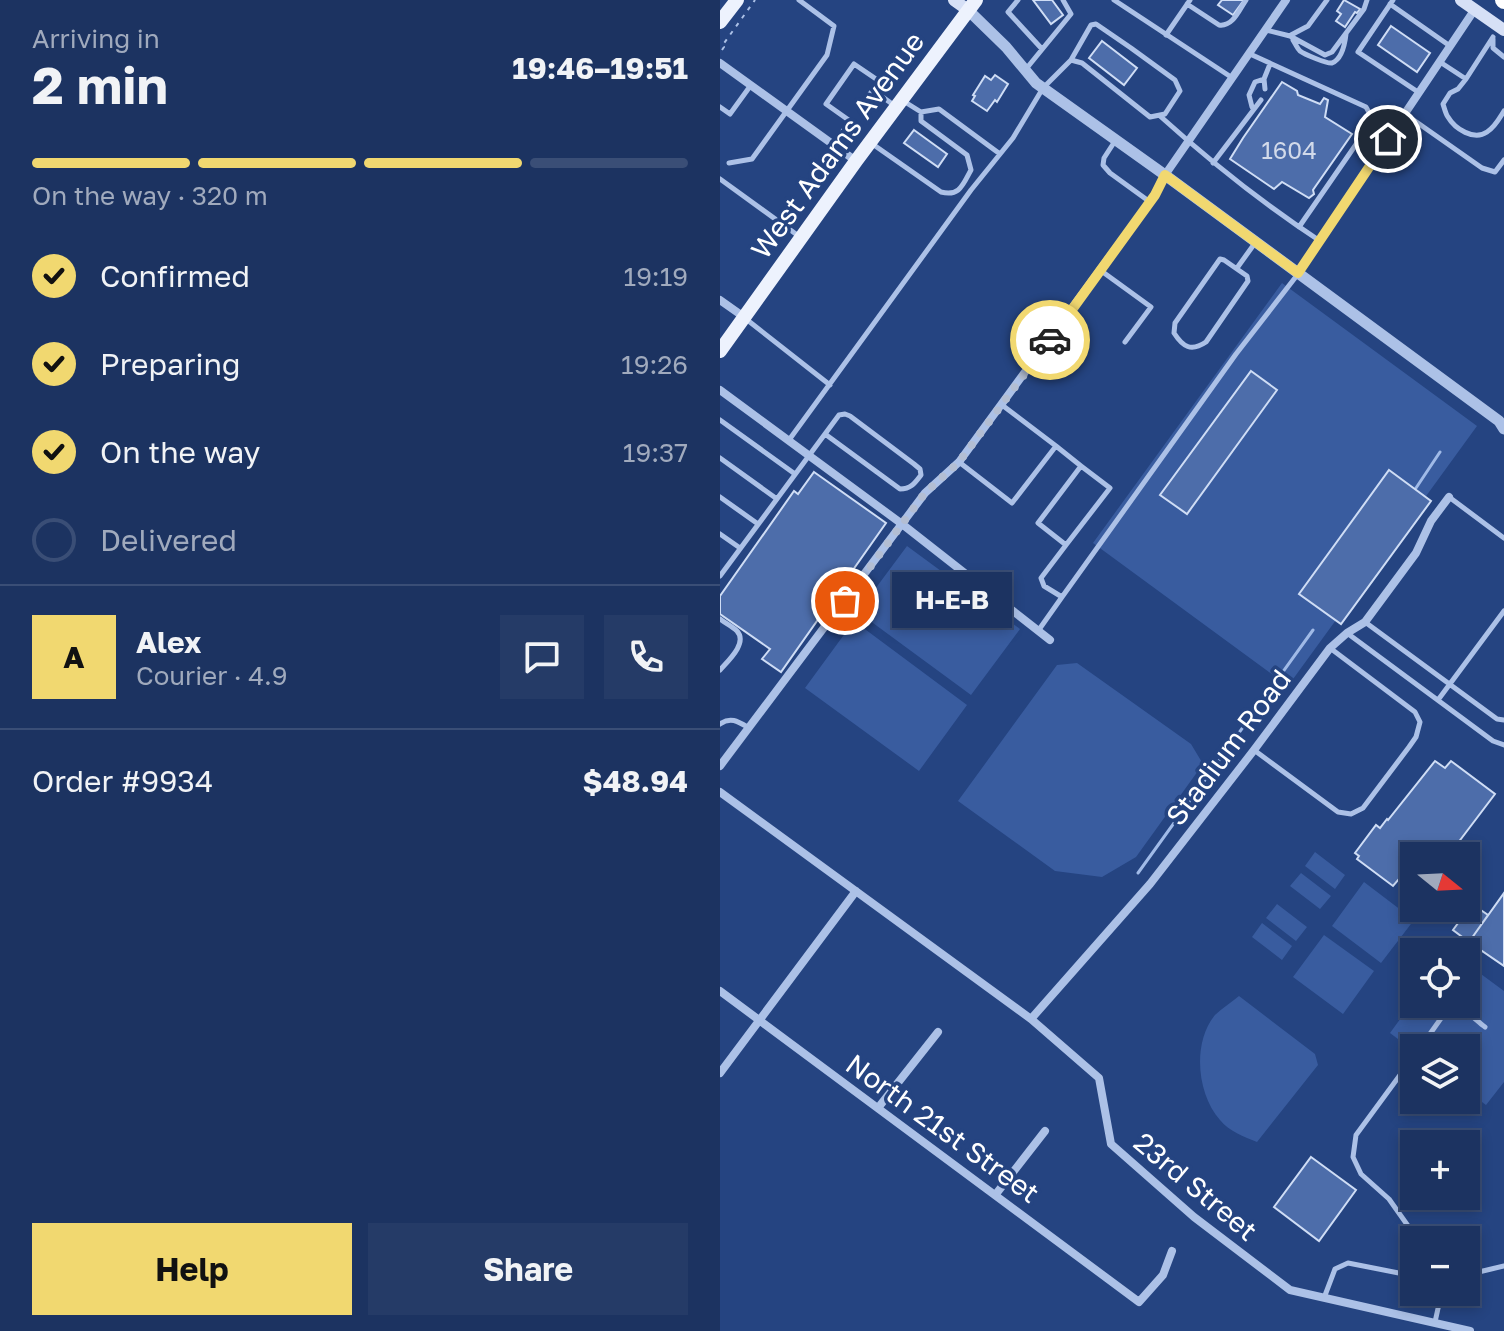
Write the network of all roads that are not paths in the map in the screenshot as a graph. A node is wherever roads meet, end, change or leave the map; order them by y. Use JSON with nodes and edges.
{"nodes":[{"id":1,"x":737,"y":0,"type":"edge"},
{"id":2,"x":799,"y":0,"type":"edge"},
{"id":3,"x":954,"y":0,"type":"edge"},
{"id":4,"x":1018,"y":0,"type":"edge"},
{"id":5,"x":1063,"y":0,"type":"edge"},
{"id":6,"x":1114,"y":0,"type":"edge"},
{"id":7,"x":1246,"y":0,"type":"edge"},
{"id":8,"x":1286,"y":0,"type":"edge"},
{"id":9,"x":1327,"y":0,"type":"edge"},
{"id":10,"x":1367,"y":0,"type":"edge"},
{"id":11,"x":1461,"y":0,"type":"edge"},
{"id":12,"x":1188,"y":2,"type":"edge"},
{"id":13,"x":1391,"y":2,"type":"edge"},
{"id":14,"x":972,"y":5,"type":"edge"},
{"id":15,"x":1475,"y":9,"type":"junction"},
{"id":16,"x":720,"y":22,"type":"edge"},
{"id":17,"x":1265,"y":29,"type":"junction"},
{"id":18,"x":1499,"y":31,"type":"edge"},
{"id":19,"x":1346,"y":33,"type":"junction"},
{"id":20,"x":1166,"y":35,"type":"junction"},
{"id":21,"x":1290,"y":36,"type":"junction"},
{"id":22,"x":1450,"y":46,"type":"junction"},
{"id":23,"x":1042,"y":49,"type":"junction"},
{"id":24,"x":1249,"y":54,"type":"junction"},
{"id":25,"x":1504,"y":57,"type":"edge"},
{"id":26,"x":1071,"y":60,"type":"junction"},
{"id":27,"x":1440,"y":62,"type":"junction"},
{"id":28,"x":720,"y":63,"type":"edge"},
{"id":29,"x":1270,"y":64,"type":"junction"},
{"id":30,"x":1025,"y":70,"type":"junction"},
{"id":31,"x":1232,"y":78,"type":"junction"},
{"id":32,"x":1264,"y":79,"type":"junction"},
{"id":33,"x":1466,"y":79,"type":"junction"},
{"id":34,"x":751,"y":85,"type":"junction"},
{"id":35,"x":1043,"y":88,"type":"junction"},
{"id":36,"x":1265,"y":89,"type":"dead end"},
{"id":37,"x":873,"y":90,"type":"junction"},
{"id":38,"x":1419,"y":93,"type":"junction"},
{"id":39,"x":1261,"y":100,"type":"dead end"},
{"id":40,"x":899,"y":103,"type":"junction"},
{"id":41,"x":861,"y":105,"type":"dead end"},
{"id":42,"x":720,"y":107,"type":"edge"},
{"id":43,"x":1252,"y":108,"type":"junction"},
{"id":44,"x":787,"y":111,"type":"junction"},
{"id":45,"x":1504,"y":111,"type":"edge"},
{"id":46,"x":921,"y":112,"type":"junction"},
{"id":47,"x":855,"y":114,"type":"dead end"},
{"id":48,"x":1405,"y":114,"type":"junction"},
{"id":49,"x":1159,"y":115,"type":"junction"},
{"id":50,"x":850,"y":121,"type":"junction"},
{"id":51,"x":1116,"y":140,"type":"junction"},
{"id":52,"x":1188,"y":141,"type":"junction"},
{"id":53,"x":870,"y":142,"type":"junction"},
{"id":54,"x":833,"y":145,"type":"junction"},
{"id":55,"x":1000,"y":154,"type":"junction"},
{"id":56,"x":1504,"y":160,"type":"edge"},
{"id":57,"x":856,"y":161,"type":"junction"},
{"id":58,"x":729,"y":163,"type":"dead end"},
{"id":59,"x":1213,"y":163,"type":"junction"},
{"id":60,"x":1165,"y":175,"type":"junction"},
{"id":61,"x":720,"y":179,"type":"edge"},
{"id":62,"x":1150,"y":202,"type":"junction"},
{"id":63,"x":1299,"y":227,"type":"junction"},
{"id":64,"x":801,"y":238,"type":"junction"},
{"id":65,"x":1320,"y":241,"type":"junction"},
{"id":66,"x":1256,"y":242,"type":"junction"},
{"id":67,"x":1237,"y":268,"type":"junction"},
{"id":68,"x":1100,"y":270,"type":"junction"},
{"id":69,"x":1298,"y":273,"type":"junction"},
{"id":70,"x":720,"y":300,"type":"edge"},
{"id":71,"x":744,"y":317,"type":"junction"},
{"id":72,"x":1125,"y":342,"type":"dead end"},
{"id":73,"x":720,"y":351,"type":"edge"},
{"id":74,"x":830,"y":385,"type":"junction"},
{"id":75,"x":720,"y":390,"type":"edge"},
{"id":76,"x":1002,"y":405,"type":"junction"},
{"id":77,"x":720,"y":420,"type":"edge"},
{"id":78,"x":1502,"y":424,"type":"edge"},
{"id":79,"x":825,"y":434,"type":"junction"},
{"id":80,"x":789,"y":440,"type":"junction"},
{"id":81,"x":1056,"y":446,"type":"junction"},
{"id":82,"x":809,"y":455,"type":"junction"},
{"id":83,"x":720,"y":458,"type":"edge"},
{"id":84,"x":959,"y":462,"type":"junction"},
{"id":85,"x":1081,"y":466,"type":"junction"},
{"id":86,"x":795,"y":474,"type":"junction"},
{"id":87,"x":720,"y":497,"type":"edge"},
{"id":88,"x":1449,"y":497,"type":"joint"},
{"id":89,"x":777,"y":499,"type":"junction"},
{"id":90,"x":758,"y":524,"type":"junction"},
{"id":91,"x":902,"y":524,"type":"junction"},
{"id":92,"x":720,"y":534,"type":"edge"},
{"id":93,"x":1504,"y":538,"type":"edge"},
{"id":94,"x":1066,"y":545,"type":"junction"},
{"id":95,"x":740,"y":548,"type":"junction"},
{"id":96,"x":721,"y":571,"type":"edge"},
{"id":97,"x":1062,"y":597,"type":"junction"},
{"id":98,"x":1504,"y":611,"type":"edge"},
{"id":99,"x":720,"y":619,"type":"edge"},
{"id":100,"x":1365,"y":622,"type":"junction"},
{"id":101,"x":1038,"y":631,"type":"junction"},
{"id":102,"x":1347,"y":633,"type":"junction"},
{"id":103,"x":1050,"y":640,"type":"dead end"},
{"id":104,"x":1330,"y":648,"type":"junction"},
{"id":105,"x":720,"y":670,"type":"edge"},
{"id":106,"x":1450,"y":684,"type":"junction"},
{"id":107,"x":1438,"y":700,"type":"junction"},
{"id":108,"x":1504,"y":720,"type":"edge"},
{"id":109,"x":720,"y":724,"type":"edge"},
{"id":110,"x":750,"y":728,"type":"junction"},
{"id":111,"x":1504,"y":745,"type":"edge"},
{"id":112,"x":1254,"y":750,"type":"junction"},
{"id":113,"x":720,"y":766,"type":"edge"},
{"id":114,"x":720,"y":792,"type":"edge"},
{"id":115,"x":856,"y":891,"type":"junction"},
{"id":116,"x":720,"y":991,"type":"edge"},
{"id":117,"x":759,"y":1019,"type":"junction"},
{"id":118,"x":1031,"y":1019,"type":"junction"},
{"id":119,"x":1485,"y":1027,"type":"dead end"},
{"id":120,"x":938,"y":1032,"type":"dead end"},
{"id":121,"x":1430,"y":1034,"type":"edge"},
{"id":122,"x":720,"y":1073,"type":"edge"},
{"id":123,"x":1400,"y":1075,"type":"edge"},
{"id":124,"x":878,"y":1108,"type":"junction"},
{"id":125,"x":1045,"y":1131,"type":"dead end"},
{"id":126,"x":996,"y":1194,"type":"junction"},
{"id":127,"x":1408,"y":1226,"type":"edge"},
{"id":128,"x":1172,"y":1251,"type":"dead end"},
{"id":129,"x":1504,"y":1266,"type":"edge"},
{"id":130,"x":1480,"y":1272,"type":"edge"},
{"id":131,"x":1400,"y":1273,"type":"edge"},
{"id":132,"x":1324,"y":1298,"type":"junction"},
{"id":133,"x":1438,"y":1306,"type":"edge"},
{"id":134,"x":1434,"y":1323,"type":"junction"},
{"id":135,"x":1470,"y":1331,"type":"edge"}],
"edges":[{"from":1,"to":16,"type":"main road"},
{"from":2,"to":44,"type":"lane"},
{"from":3,"to":14,"type":"main road"},
{"from":4,"to":23,"type":"lane"},
{"from":5,"to":23,"type":"lane"},
{"from":6,"to":20,"type":"lane"},
{"from":7,"to":12,"type":"lane"},
{"from":8,"to":17,"type":"street"},
{"from":9,"to":21,"type":"lane"},
{"from":10,"to":19,"type":"lane"},
{"from":11,"to":15,"type":"main road"},
{"from":12,"to":20,"type":"lane"},
{"from":13,"to":22,"type":"lane"},
{"from":13,"to":38,"type":"lane"},
{"from":14,"to":30,"type":"street"},
{"from":14,"to":40,"type":"main road","name":"West Adams Avenue"},
{"from":15,"to":18,"type":"main road"},
{"from":15,"to":22,"type":"street"},
{"from":17,"to":21,"type":"lane"},
{"from":17,"to":24,"type":"street"},
{"from":18,"to":25,"type":"lane"},
{"from":18,"to":33,"type":"lane"},
{"from":19,"to":21,"type":"lane"},
{"from":19,"to":21,"type":"lane"},
{"from":20,"to":31,"type":"lane"},
{"from":22,"to":27,"type":"street"},
{"from":23,"to":30,"type":"lane"},
{"from":24,"to":29,"type":"lane"},
{"from":24,"to":31,"type":"street"},
{"from":26,"to":35,"type":"lane"},
{"from":26,"to":49,"type":"lane"},
{"from":26,"to":49,"type":"lane"},
{"from":27,"to":33,"type":"lane"},
{"from":27,"to":38,"type":"street"},
{"from":28,"to":34,"type":"street"},
{"from":29,"to":32,"type":"lane"},
{"from":29,"to":63,"type":"lane"},
{"from":30,"to":35,"type":"street"},
{"from":31,"to":52,"type":"street"},
{"from":32,"to":36,"type":"lane"},
{"from":32,"to":43,"type":"lane"},
{"from":33,"to":45,"type":"lane"},
{"from":34,"to":42,"type":"lane"},
{"from":34,"to":44,"type":"street"},
{"from":35,"to":51,"type":"street"},
{"from":35,"to":55,"type":"lane"},
{"from":37,"to":40,"type":"lane"},
{"from":37,"to":41,"type":"lane"},
{"from":37,"to":50,"type":"lane"},
{"from":38,"to":48,"type":"street"},
{"from":39,"to":43,"type":"lane"},
{"from":40,"to":46,"type":"lane"},
{"from":40,"to":53,"type":"main road","name":"West Adams Avenue"},
{"from":43,"to":59,"type":"lane"},
{"from":44,"to":54,"type":"street"},
{"from":44,"to":58,"type":"lane"},
{"from":46,"to":53,"type":"lane"},
{"from":46,"to":55,"type":"lane"},
{"from":47,"to":50,"type":"lane"},
{"from":48,"to":56,"type":"lane"},
{"from":48,"to":65,"type":"street"},
{"from":49,"to":52,"type":"lane"},
{"from":50,"to":54,"type":"lane"},
{"from":51,"to":60,"type":"street"},
{"from":51,"to":62,"type":"lane"},
{"from":52,"to":59,"type":"lane"},
{"from":52,"to":60,"type":"street"},
{"from":53,"to":57,"type":"main road","name":"West Adams Avenue"},
{"from":54,"to":57,"type":"street"},
{"from":55,"to":74,"type":"lane"},
{"from":57,"to":64,"type":"main road","name":"West Adams Avenue"},
{"from":59,"to":63,"type":"lane"},
{"from":60,"to":62,"type":"street"},
{"from":60,"to":66,"type":"street"},
{"from":61,"to":64,"type":"lane"},
{"from":62,"to":68,"type":"street"},
{"from":63,"to":65,"type":"lane"},
{"from":64,"to":71,"type":"main road","name":"West Adams Avenue"},
{"from":65,"to":69,"type":"street"},
{"from":66,"to":67,"type":"lane"},
{"from":66,"to":69,"type":"street"},
{"from":67,"to":67,"type":"lane"},
{"from":68,"to":72,"type":"lane"},
{"from":68,"to":76,"type":"street"},
{"from":69,"to":78,"type":"street"},
{"from":69,"to":97,"type":"lane"},
{"from":70,"to":71,"type":"street"},
{"from":71,"to":73,"type":"main road","name":"West Adams Avenue"},
{"from":71,"to":74,"type":"lane"},
{"from":74,"to":80,"type":"lane"},
{"from":75,"to":80,"type":"street"},
{"from":76,"to":81,"type":"lane"},
{"from":76,"to":84,"type":"street"},
{"from":77,"to":86,"type":"lane"},
{"from":79,"to":79,"type":"lane"},
{"from":79,"to":82,"type":"lane"},
{"from":80,"to":82,"type":"street"},
{"from":81,"to":84,"type":"lane"},
{"from":81,"to":85,"type":"lane"},
{"from":82,"to":86,"type":"lane"},
{"from":82,"to":91,"type":"street"},
{"from":83,"to":89,"type":"lane"},
{"from":84,"to":91,"type":"street"},
{"from":85,"to":94,"type":"lane"},
{"from":85,"to":94,"type":"lane"},
{"from":86,"to":89,"type":"lane"},
{"from":87,"to":90,"type":"lane"},
{"from":88,"to":93,"type":"lane"},
{"from":88,"to":100,"type":"street","name":"Stadium Road"},
{"from":89,"to":90,"type":"lane"},
{"from":90,"to":95,"type":"lane"},
{"from":91,"to":101,"type":"street"},
{"from":91,"to":110,"type":"street"},
{"from":92,"to":95,"type":"lane"},
{"from":94,"to":97,"type":"lane"},
{"from":95,"to":96,"type":"lane"},
{"from":97,"to":101,"type":"lane"},
{"from":98,"to":106,"type":"lane"},
{"from":99,"to":105,"type":"lane"},
{"from":100,"to":102,"type":"street","name":"Stadium Road"},
{"from":100,"to":106,"type":"lane"},
{"from":101,"to":103,"type":"street"},
{"from":102,"to":104,"type":"street","name":"Stadium Road"},
{"from":102,"to":107,"type":"lane"},
{"from":104,"to":112,"type":"street","name":"Stadium Road"},
{"from":104,"to":112,"type":"lane"},
{"from":106,"to":107,"type":"lane"},
{"from":106,"to":108,"type":"lane"},
{"from":107,"to":111,"type":"lane"},
{"from":109,"to":110,"type":"lane"},
{"from":110,"to":113,"type":"street"},
{"from":112,"to":118,"type":"street","name":"Stadium Road"},
{"from":114,"to":115,"type":"street","name":"23rd Street"},
{"from":115,"to":117,"type":"street"},
{"from":115,"to":118,"type":"street","name":"23rd Street"},
{"from":116,"to":117,"type":"street","name":"North 21st Street"},
{"from":117,"to":122,"type":"street"},
{"from":117,"to":124,"type":"street","name":"North 21st Street"},
{"from":118,"to":132,"type":"street","name":"23rd Street"},
{"from":119,"to":121,"type":"lane"},
{"from":120,"to":124,"type":"street"},
{"from":123,"to":127,"type":"lane"},
{"from":124,"to":126,"type":"street","name":"North 21st Street"},
{"from":125,"to":126,"type":"street"},
{"from":126,"to":128,"type":"street","name":"North 21st Street"},
{"from":129,"to":130,"type":"lane"},
{"from":131,"to":132,"type":"lane"},
{"from":132,"to":134,"type":"street","name":"23rd Street"},
{"from":133,"to":134,"type":"lane"},
{"from":134,"to":135,"type":"street","name":"23rd Street"}]}
